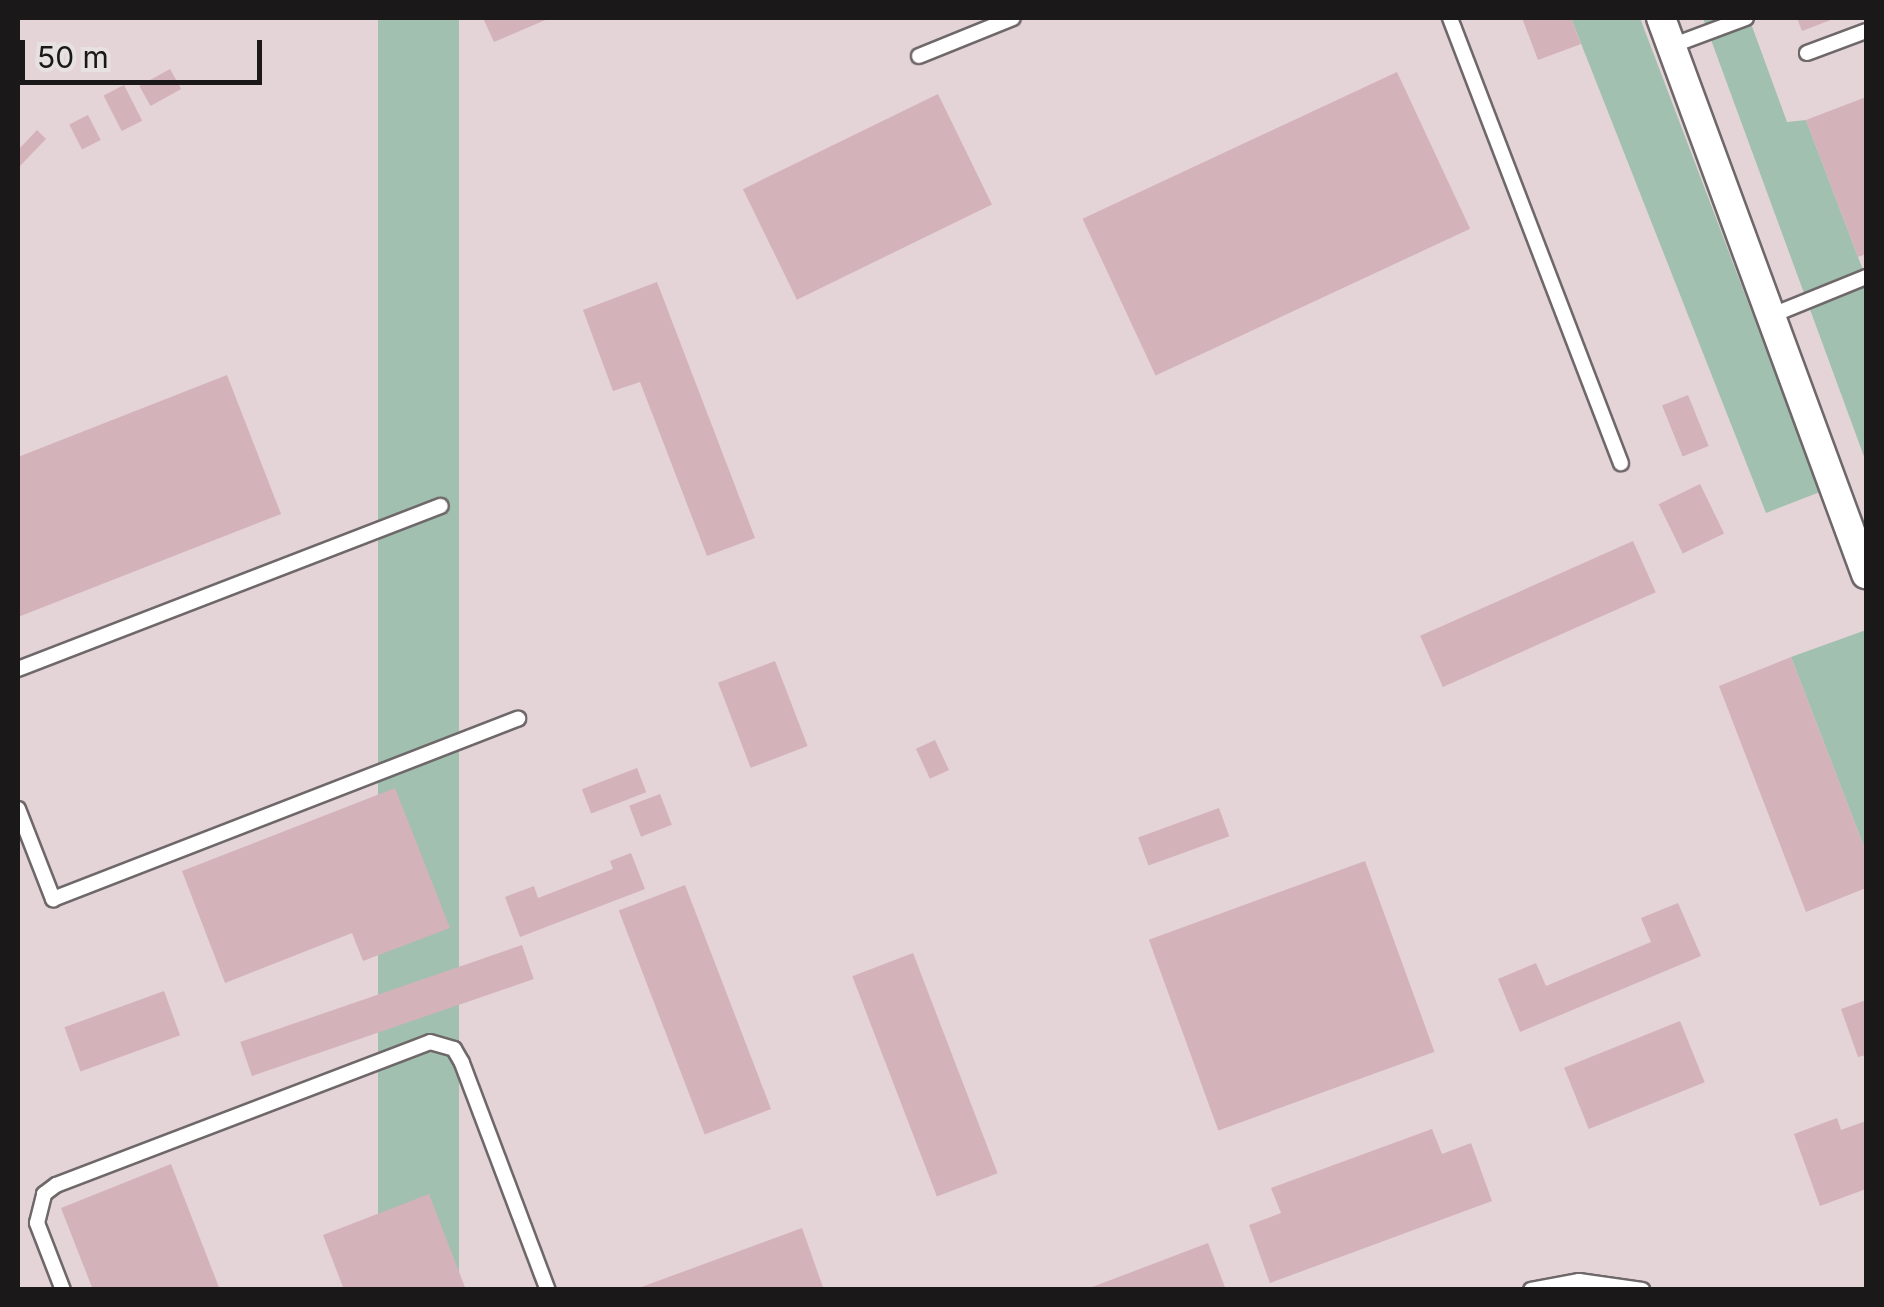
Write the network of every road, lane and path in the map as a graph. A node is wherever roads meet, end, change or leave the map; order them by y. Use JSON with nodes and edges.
{"nodes":[{"id":1,"x":1013,"y":18,"type":"edge"},
{"id":2,"x":1450,"y":18,"type":"edge"},
{"id":3,"x":1660,"y":18,"type":"edge"},
{"id":4,"x":1746,"y":18,"type":"edge"},
{"id":5,"x":1866,"y":32,"type":"edge"},
{"id":6,"x":1671,"y":46,"type":"junction"},
{"id":7,"x":1807,"y":53,"type":"dead end"},
{"id":8,"x":919,"y":56,"type":"dead end"},
{"id":9,"x":1866,"y":277,"type":"edge"},
{"id":10,"x":1769,"y":316,"type":"junction"},
{"id":11,"x":1621,"y":463,"type":"dead end"},
{"id":12,"x":442,"y":506,"type":"dead end"},
{"id":13,"x":1866,"y":574,"type":"edge"},
{"id":14,"x":18,"y":669,"type":"edge"},
{"id":15,"x":518,"y":719,"type":"dead end"},
{"id":16,"x":18,"y":809,"type":"edge"},
{"id":17,"x":63,"y":1290,"type":"edge"},
{"id":18,"x":548,"y":1290,"type":"edge"},
{"id":19,"x":1531,"y":1290,"type":"edge"},
{"id":20,"x":1642,"y":1290,"type":"edge"}],
"edges":[{"from":1,"to":8,"type":"lane"},
{"from":2,"to":11,"type":"lane"},
{"from":3,"to":6,"type":"street"},
{"from":4,"to":6,"type":"lane"},
{"from":5,"to":7,"type":"lane"},
{"from":6,"to":10,"type":"street"},
{"from":9,"to":10,"type":"lane"},
{"from":10,"to":13,"type":"street"},
{"from":12,"to":14,"type":"lane"},
{"from":15,"to":16,"type":"lane"},
{"from":17,"to":18,"type":"lane"},
{"from":19,"to":20,"type":"lane"}]}
